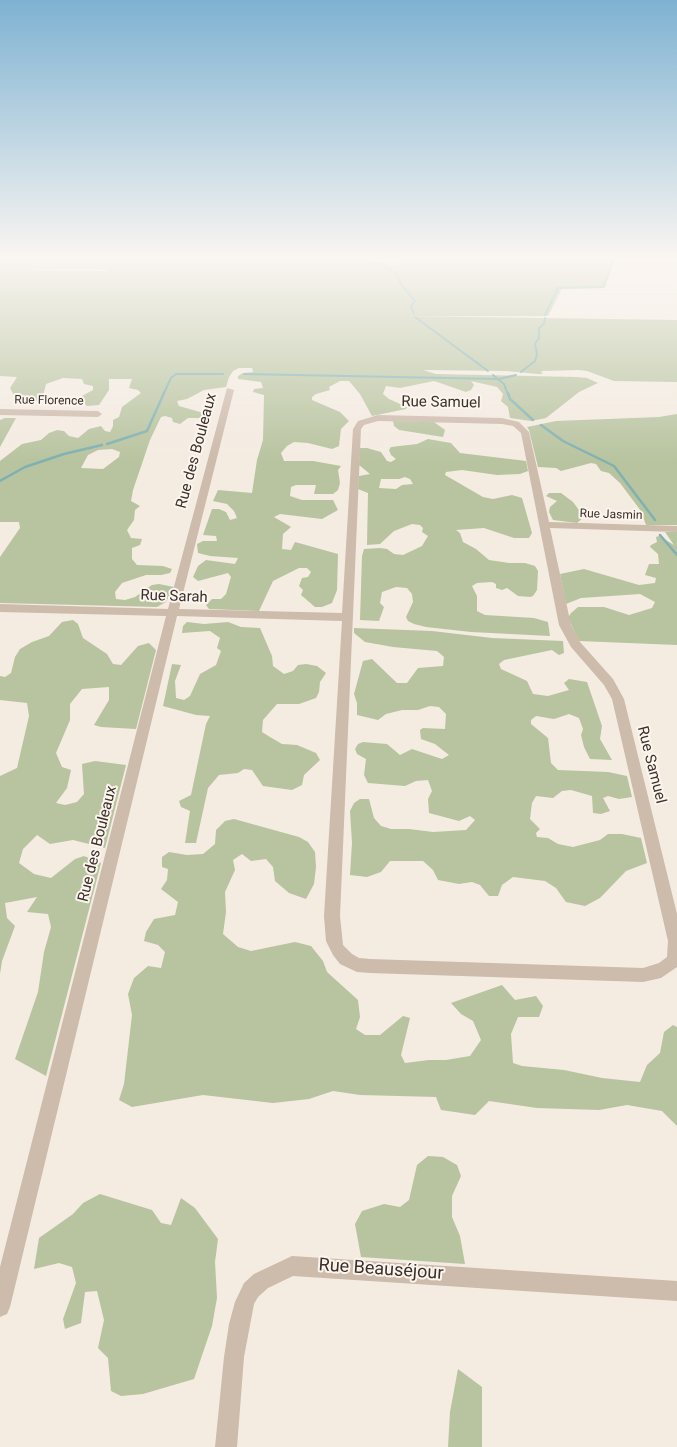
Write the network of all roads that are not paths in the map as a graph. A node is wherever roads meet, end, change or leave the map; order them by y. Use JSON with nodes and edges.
{"nodes":[{"id":1,"x":230,"y":390,"type":"dead end"},
{"id":2,"x":0,"y":412,"type":"edge"},
{"id":3,"x":98,"y":414,"type":"dead end"},
{"id":4,"x":544,"y":525,"type":"junction"},
{"id":5,"x":677,"y":529,"type":"edge"},
{"id":6,"x":0,"y":608,"type":"edge"},
{"id":7,"x":172,"y":612,"type":"junction"},
{"id":8,"x":346,"y":617,"type":"junction"},
{"id":9,"x":677,"y":1291,"type":"edge"},
{"id":10,"x":0,"y":1307,"type":"edge"},
{"id":11,"x":226,"y":1447,"type":"edge"}],
"edges":[{"from":1,"to":7,"type":"street","name":"Rue des Bouleaux"},
{"from":2,"to":3,"type":"street","name":"Rue Florence"},
{"from":4,"to":5,"type":"street","name":"Rue Jasmin"},
{"from":4,"to":8,"type":"street","name":"Rue Samuel"},
{"from":4,"to":8,"type":"street","name":"Rue Samuel"},
{"from":6,"to":7,"type":"street","name":"Rue Sarah"},
{"from":7,"to":8,"type":"street","name":"Rue Sarah"},
{"from":7,"to":10,"type":"street","name":"Rue des Bouleaux"},
{"from":9,"to":11,"type":"street","name":"Rue Beauséjour"}]}
